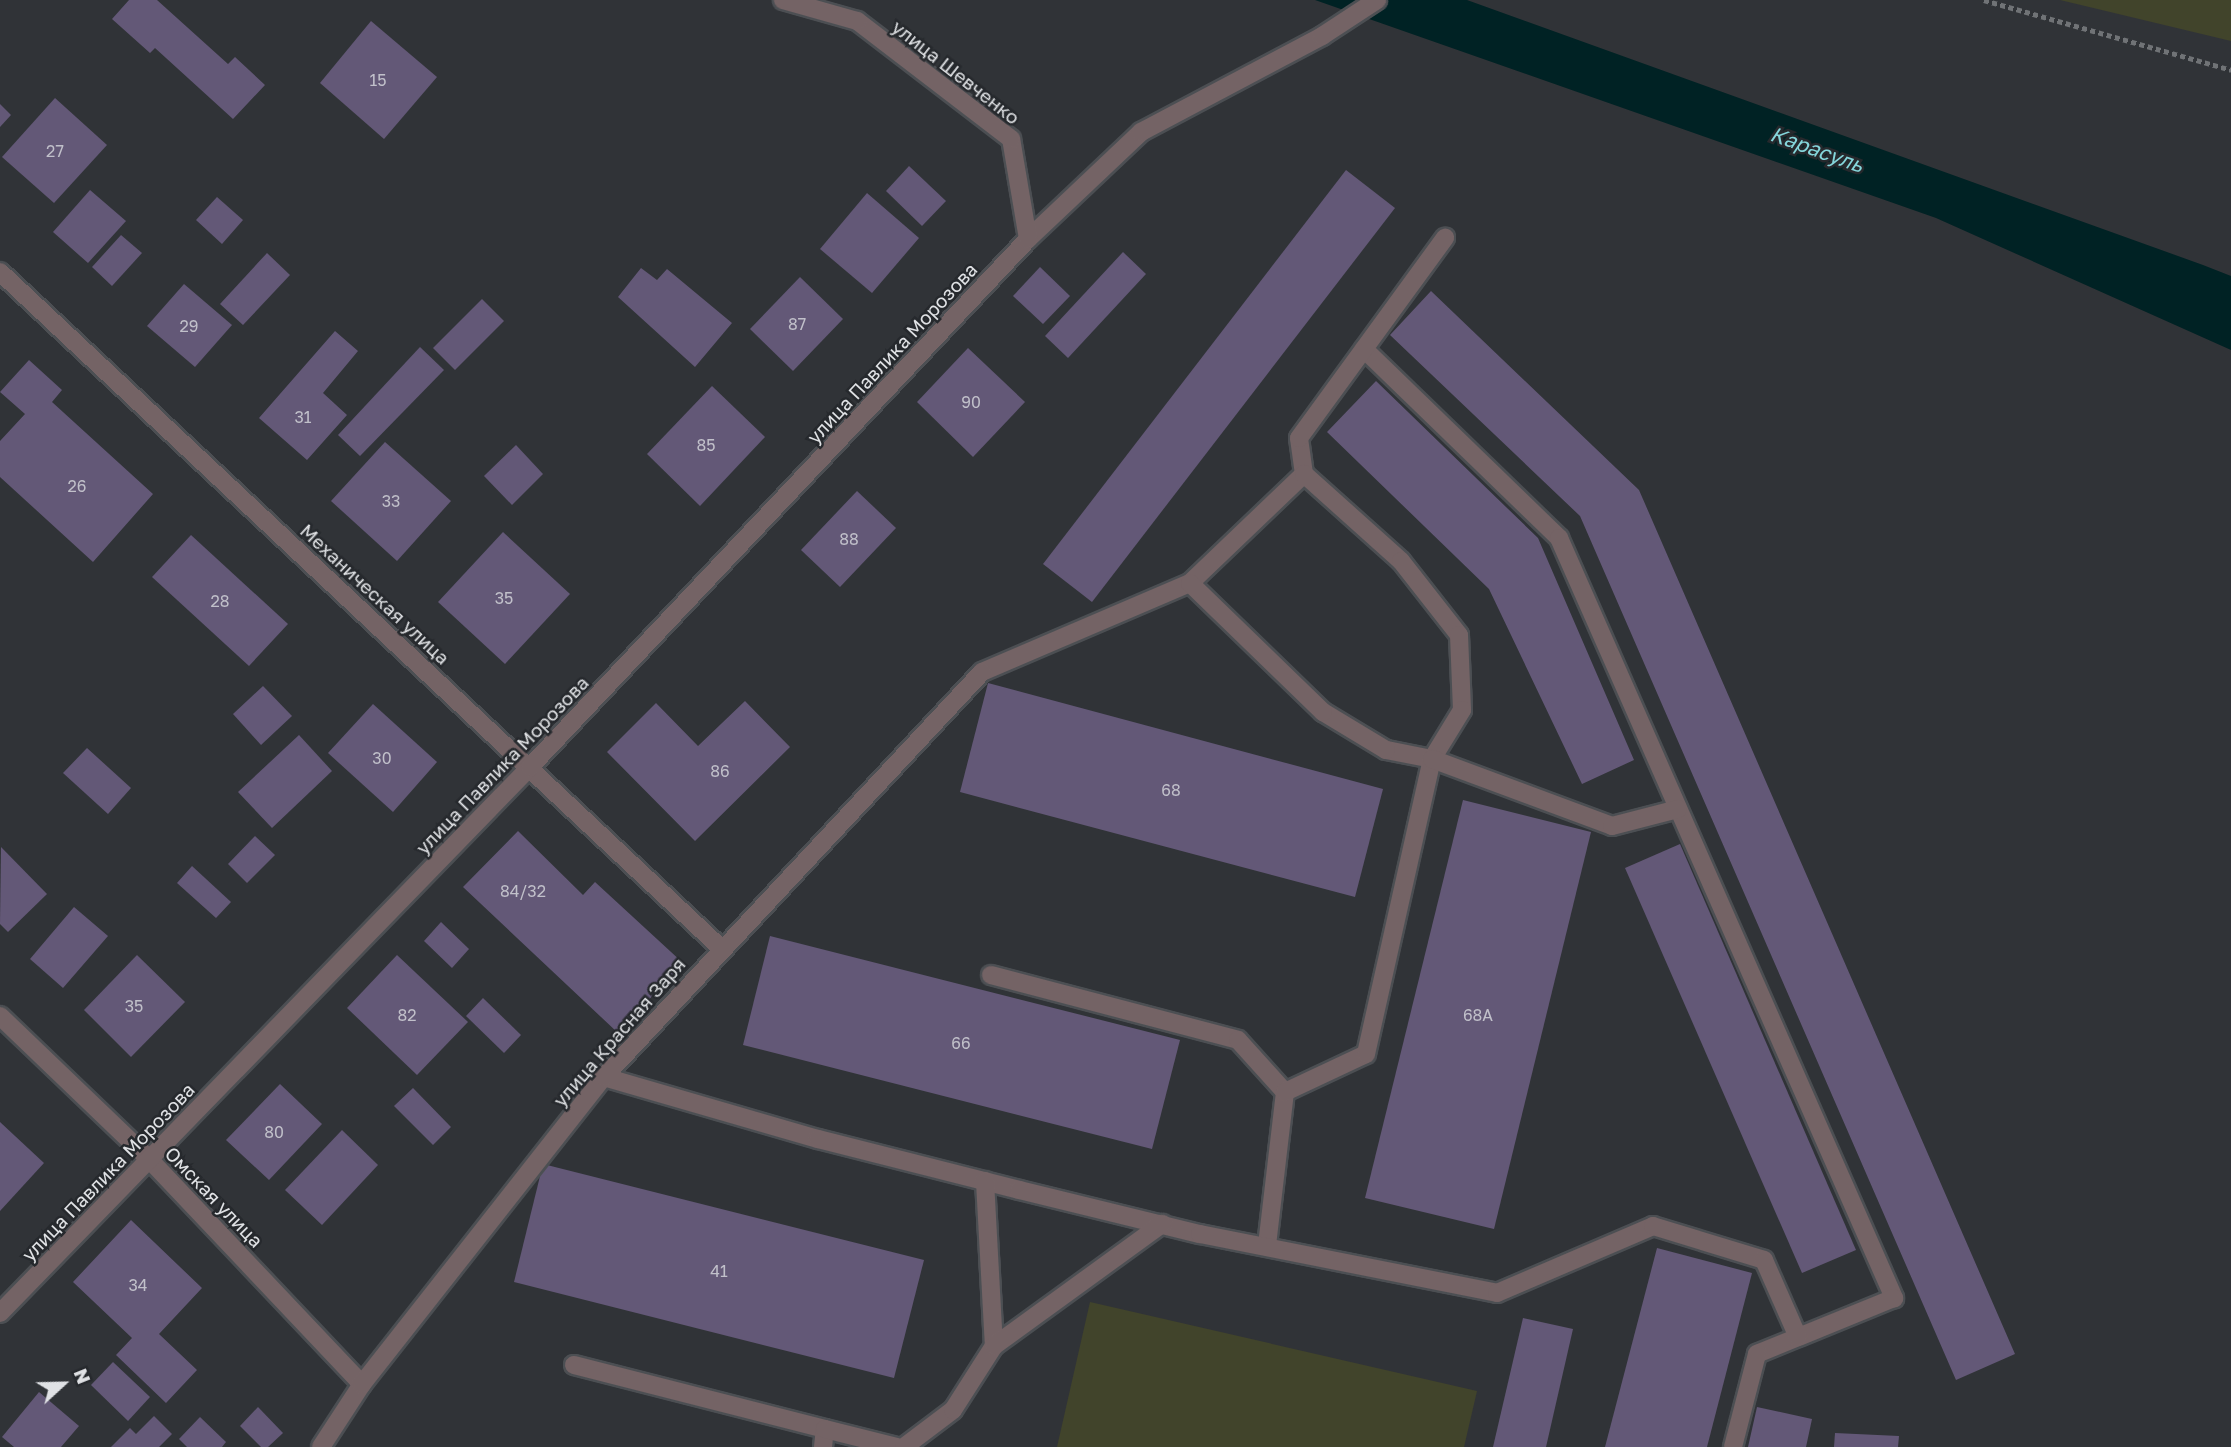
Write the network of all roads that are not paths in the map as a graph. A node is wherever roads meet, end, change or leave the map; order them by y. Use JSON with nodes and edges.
{"nodes":[{"id":1,"x":783,"y":0,"type":"edge"},
{"id":2,"x":1377,"y":0,"type":"edge"},
{"id":3,"x":1445,"y":237,"type":"dead end"},
{"id":4,"x":1028,"y":239,"type":"junction"},
{"id":5,"x":0,"y":272,"type":"edge"},
{"id":6,"x":1364,"y":349,"type":"junction"},
{"id":7,"x":1304,"y":474,"type":"junction"},
{"id":8,"x":1190,"y":583,"type":"junction"},
{"id":9,"x":1432,"y":759,"type":"junction"},
{"id":10,"x":530,"y":767,"type":"junction"},
{"id":11,"x":1678,"y":809,"type":"junction"},
{"id":12,"x":720,"y":947,"type":"junction"},
{"id":13,"x":991,"y":975,"type":"dead end"},
{"id":14,"x":0,"y":1016,"type":"edge"},
{"id":15,"x":604,"y":1077,"type":"junction"},
{"id":16,"x":1285,"y":1092,"type":"junction"},
{"id":17,"x":149,"y":1160,"type":"junction"},
{"id":18,"x":985,"y":1181,"type":"junction"},
{"id":19,"x":1162,"y":1224,"type":"junction"},
{"id":20,"x":1266,"y":1245,"type":"junction"},
{"id":21,"x":0,"y":1313,"type":"edge"},
{"id":22,"x":1798,"y":1337,"type":"junction"},
{"id":23,"x":994,"y":1346,"type":"junction"},
{"id":24,"x":574,"y":1365,"type":"dead end"},
{"id":25,"x":362,"y":1384,"type":"junction"},
{"id":26,"x":824,"y":1438,"type":"edge"},
{"id":27,"x":321,"y":1447,"type":"edge"},
{"id":28,"x":897,"y":1447,"type":"edge"},
{"id":29,"x":904,"y":1447,"type":"edge"},
{"id":30,"x":1733,"y":1447,"type":"edge"}],
"edges":[{"from":1,"to":4,"type":"street","name":"улица Шевченко"},
{"from":2,"to":4,"type":"street","name":"улица Павлика Морозова"},
{"from":3,"to":6,"type":"street"},
{"from":4,"to":10,"type":"street","name":"улица Павлика Морозова"},
{"from":5,"to":10,"type":"street","name":"Механическая улица"},
{"from":6,"to":7,"type":"street"},
{"from":6,"to":11,"type":"street"},
{"from":7,"to":8,"type":"street"},
{"from":7,"to":9,"type":"street"},
{"from":8,"to":9,"type":"street"},
{"from":8,"to":12,"type":"street","name":"улица Красная Заря"},
{"from":9,"to":11,"type":"street"},
{"from":9,"to":16,"type":"street"},
{"from":10,"to":12,"type":"street","name":"Механическая улица"},
{"from":10,"to":17,"type":"street","name":"улица Павлика Морозова"},
{"from":11,"to":22,"type":"street"},
{"from":12,"to":15,"type":"street","name":"улица Красная Заря"},
{"from":13,"to":16,"type":"street"},
{"from":14,"to":17,"type":"street","name":"Омская улица"},
{"from":15,"to":18,"type":"street"},
{"from":15,"to":25,"type":"street","name":"улица Красная Заря"},
{"from":16,"to":20,"type":"street"},
{"from":17,"to":21,"type":"street","name":"улица Павлика Морозова"},
{"from":17,"to":25,"type":"street","name":"Омская улица"},
{"from":18,"to":19,"type":"street"},
{"from":18,"to":23,"type":"street"},
{"from":19,"to":20,"type":"street"},
{"from":19,"to":23,"type":"street"},
{"from":20,"to":22,"type":"street"},
{"from":22,"to":30,"type":"street"},
{"from":23,"to":29,"type":"street"},
{"from":24,"to":26,"type":"street"},
{"from":25,"to":27,"type":"street","name":"улица Красная Заря"},
{"from":26,"to":28,"type":"street"}]}
